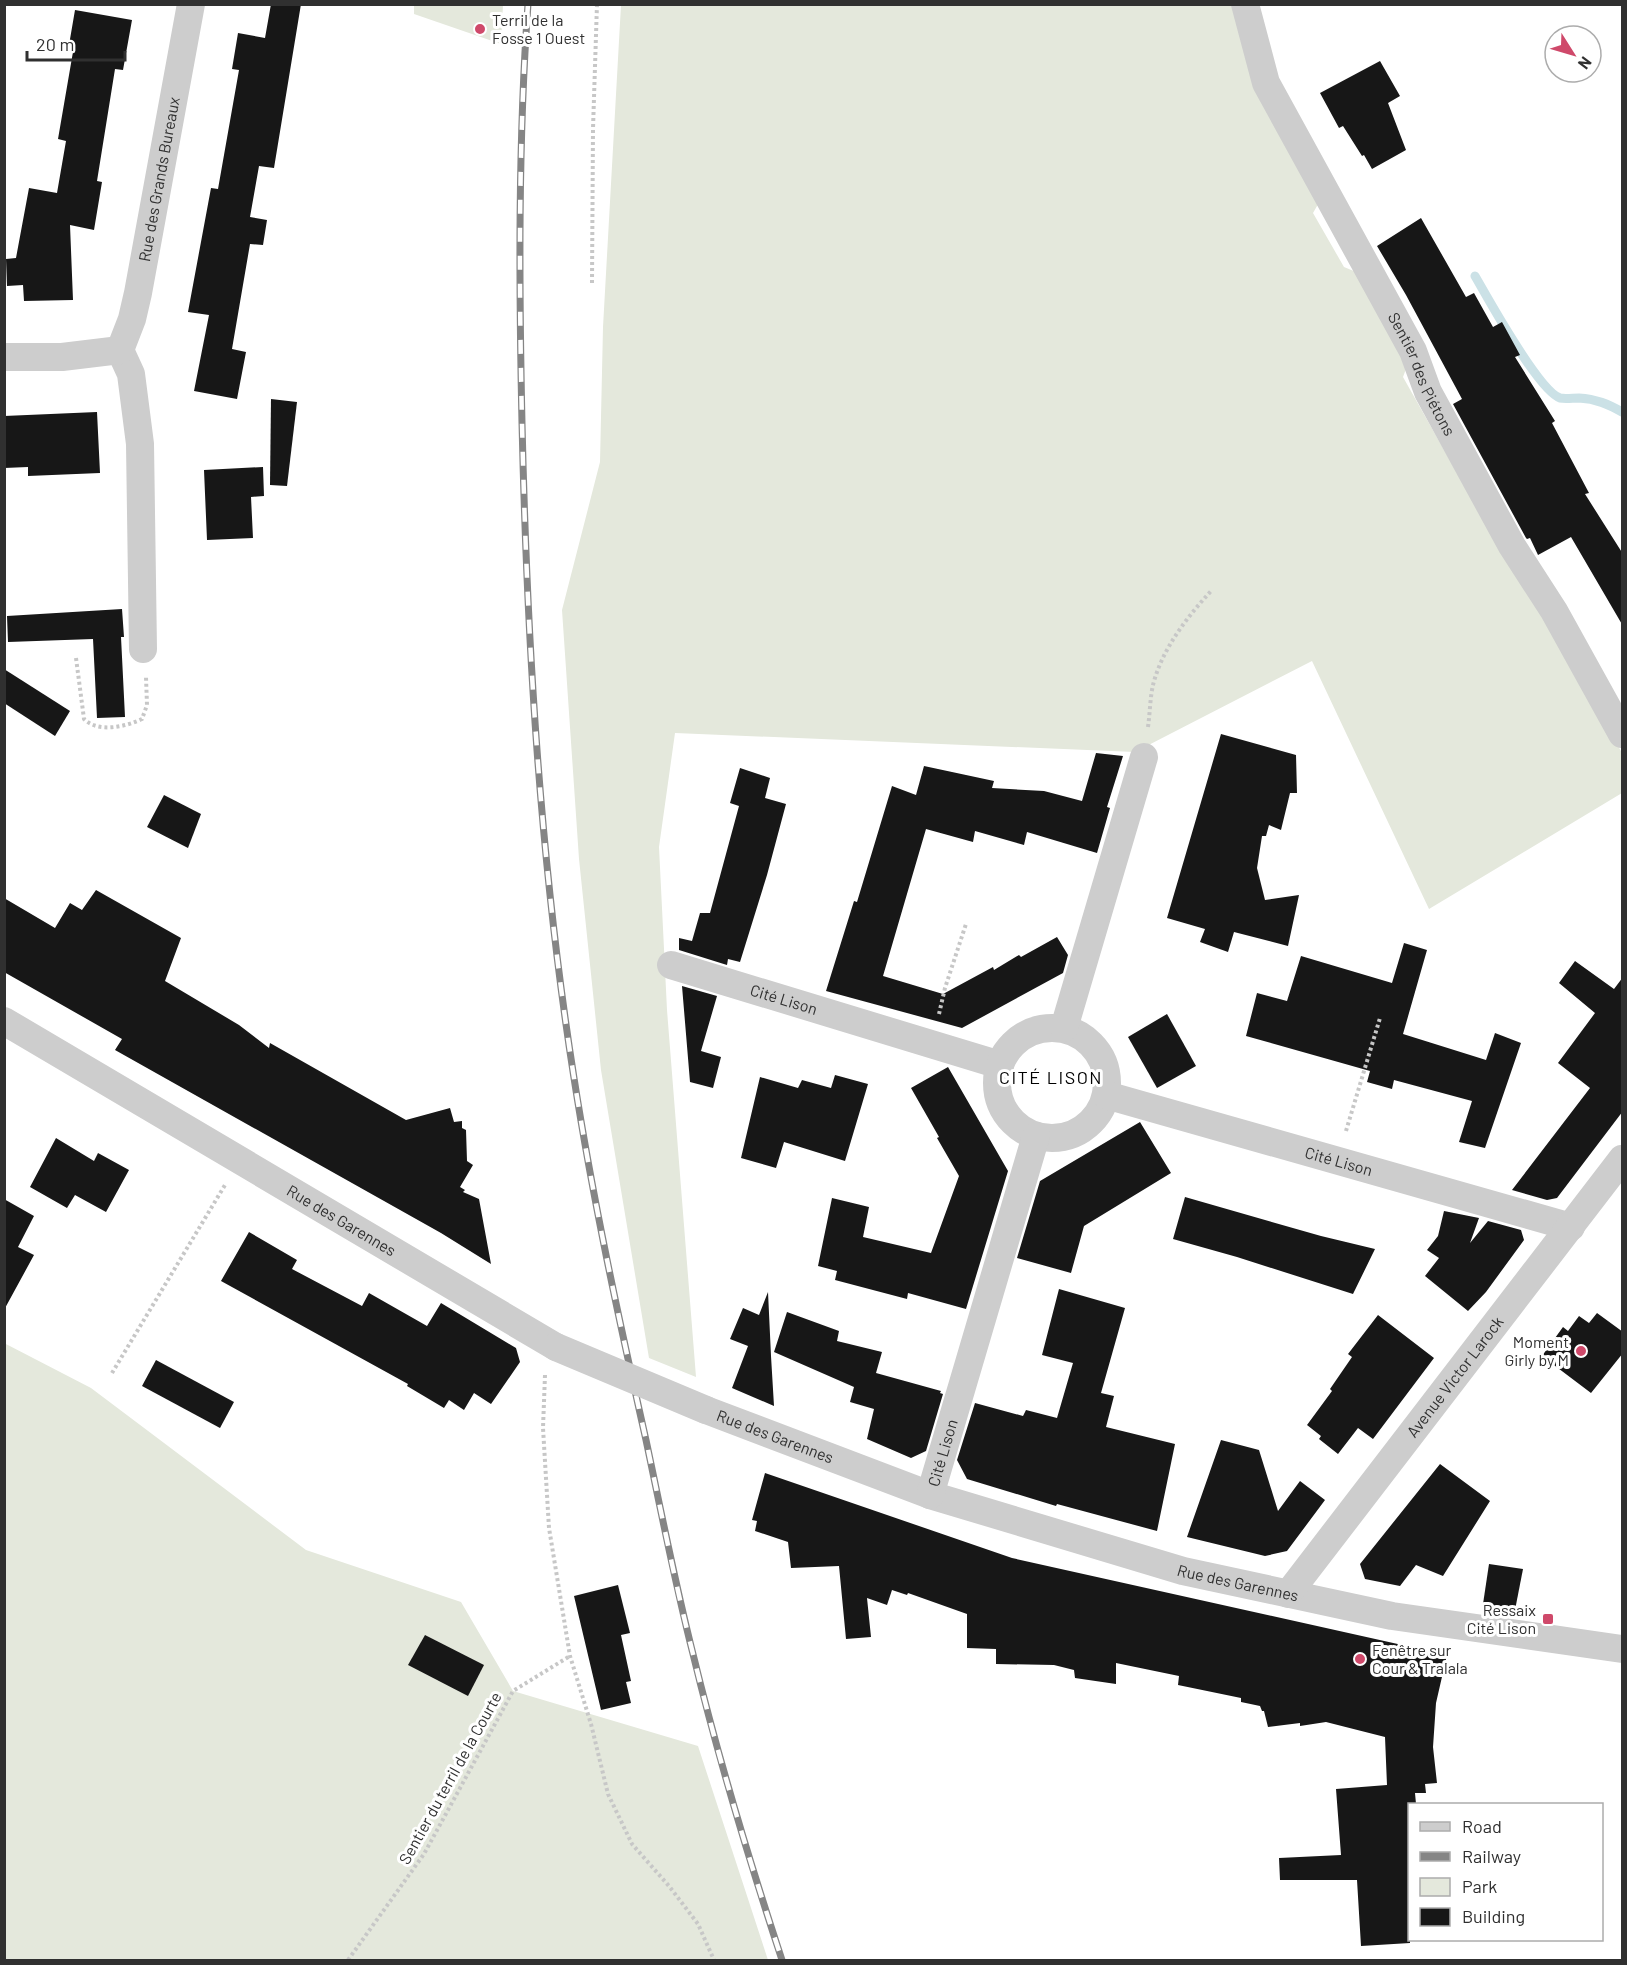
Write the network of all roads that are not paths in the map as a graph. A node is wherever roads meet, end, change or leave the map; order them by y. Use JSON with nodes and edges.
{"nodes":[{"id":1,"x":191,"y":4,"type":"edge"},
{"id":2,"x":1245,"y":4,"type":"edge"},
{"id":3,"x":120,"y":350,"type":"junction"},
{"id":4,"x":4,"y":357,"type":"edge"},
{"id":5,"x":143,"y":650,"type":"road end"},
{"id":6,"x":1623,"y":734,"type":"edge"},
{"id":7,"x":1144,"y":757,"type":"road end"},
{"id":8,"x":671,"y":965,"type":"dead end"},
{"id":9,"x":4,"y":1022,"type":"edge"},
{"id":10,"x":1064,"y":1028,"type":"junction"},
{"id":11,"x":1000,"y":1065,"type":"junction"},
{"id":12,"x":1107,"y":1095,"type":"junction"},
{"id":13,"x":1036,"y":1136,"type":"junction"},
{"id":14,"x":1623,"y":1159,"type":"edge"},
{"id":15,"x":1571,"y":1227,"type":"junction"},
{"id":16,"x":930,"y":1495,"type":"junction"},
{"id":17,"x":1288,"y":1594,"type":"junction"},
{"id":18,"x":1623,"y":1649,"type":"edge"}],
"edges":[{"from":1,"to":3,"type":"street","name":"Rue des Grands Bureaux"},
{"from":2,"to":6,"type":"street","name":"Sentier des Piétons"},
{"from":3,"to":4,"type":"street"},
{"from":3,"to":5,"type":"street"},
{"from":7,"to":10,"type":"street"},
{"from":8,"to":11,"type":"street","name":"Cité Lison"},
{"from":9,"to":16,"type":"street","name":"Rue des Garennes","bridge":true},
{"from":10,"to":11,"type":"street"},
{"from":10,"to":12,"type":"street"},
{"from":11,"to":13,"type":"street"},
{"from":12,"to":13,"type":"street"},
{"from":12,"to":15,"type":"street","name":"Cité Lison"},
{"from":13,"to":16,"type":"street","name":"Cité Lison"},
{"from":14,"to":15,"type":"street","name":"Avenue Victor Larock"},
{"from":15,"to":17,"type":"street","name":"Avenue Victor Larock"},
{"from":16,"to":17,"type":"street","name":"Rue des Garennes"},
{"from":17,"to":18,"type":"street","name":"Rue des Garennes"}]}
